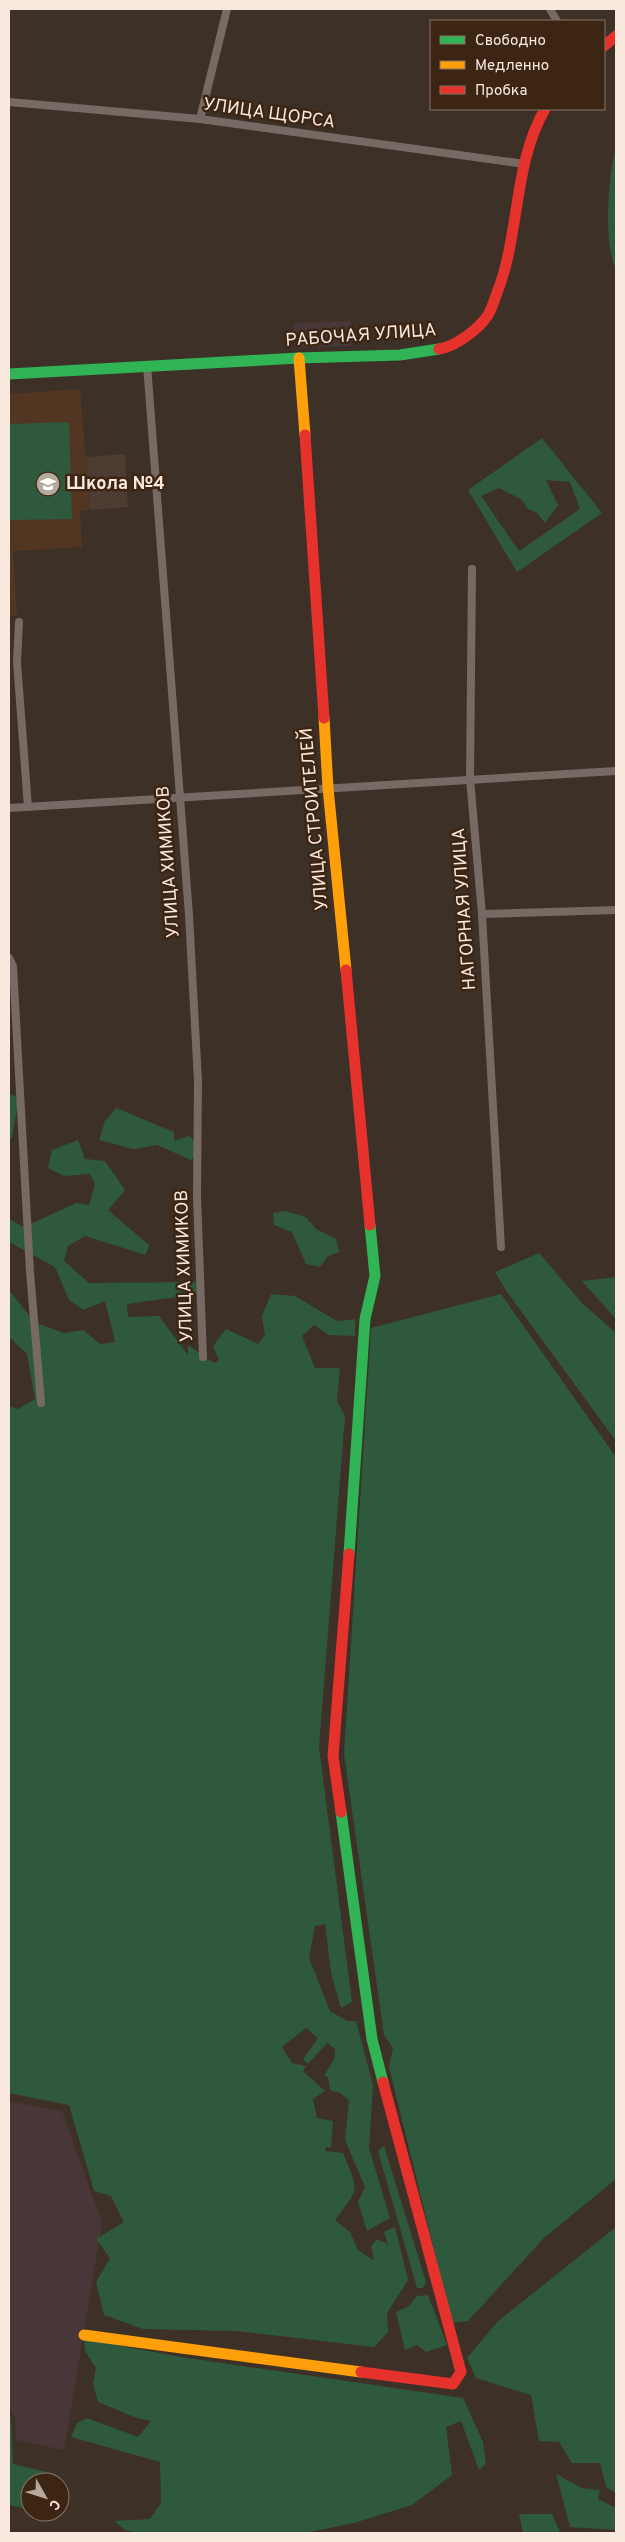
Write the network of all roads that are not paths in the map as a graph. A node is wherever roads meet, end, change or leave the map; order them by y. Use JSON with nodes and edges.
{"nodes":[{"id":1,"x":227,"y":9,"type":"edge"},
{"id":2,"x":550,"y":9,"type":"edge"},
{"id":3,"x":556,"y":20,"type":"edge"},
{"id":4,"x":616,"y":36,"type":"edge"},
{"id":5,"x":605,"y":45,"type":"edge"},
{"id":6,"x":9,"y":102,"type":"edge"},
{"id":7,"x":544,"y":110,"type":"edge"},
{"id":8,"x":200,"y":120,"type":"junction"},
{"id":9,"x":525,"y":164,"type":"junction"},
{"id":10,"x":299,"y":358,"type":"junction"},
{"id":11,"x":147,"y":365,"type":"junction"},
{"id":12,"x":9,"y":374,"type":"edge"},
{"id":13,"x":472,"y":569,"type":"dead end"},
{"id":14,"x":18,"y":622,"type":"dead end"},
{"id":15,"x":616,"y":772,"type":"edge"},
{"id":16,"x":470,"y":779,"type":"junction"},
{"id":17,"x":328,"y":788,"type":"junction"},
{"id":18,"x":179,"y":797,"type":"junction"},
{"id":19,"x":28,"y":807,"type":"junction"},
{"id":20,"x":9,"y":808,"type":"edge"},
{"id":21,"x":616,"y":910,"type":"edge"},
{"id":22,"x":482,"y":914,"type":"junction"},
{"id":23,"x":9,"y":958,"type":"edge"},
{"id":24,"x":500,"y":1247,"type":"dead end"},
{"id":25,"x":203,"y":1357,"type":"dead end"},
{"id":26,"x":42,"y":1403,"type":"dead end"},
{"id":27,"x":84,"y":2335,"type":"dead end"}],
"edges":[{"from":1,"to":8,"type":"street"},
{"from":2,"to":3,"type":"street"},
{"from":4,"to":5,"type":"street"},
{"from":6,"to":8,"type":"street","name":"УЛИЦА ЩОРСА"},
{"from":7,"to":9,"type":"street","name":"РАБОЧАЯ УЛИЦА"},
{"from":8,"to":9,"type":"street","name":"УЛИЦА ЩОРСА"},
{"from":9,"to":10,"type":"street","name":"РАБОЧАЯ УЛИЦА"},
{"from":10,"to":11,"type":"street","name":"РАБОЧАЯ УЛИЦА"},
{"from":10,"to":17,"type":"street","name":"УЛИЦА СТРОИТЕЛЕЙ"},
{"from":11,"to":12,"type":"street","name":"РАБОЧАЯ УЛИЦА"},
{"from":11,"to":18,"type":"street","name":"УЛИЦА ХИМИКОВ"},
{"from":13,"to":16,"type":"street","name":"НАГОРНАЯ УЛИЦА"},
{"from":14,"to":19,"type":"street"},
{"from":15,"to":16,"type":"street"},
{"from":16,"to":17,"type":"street"},
{"from":16,"to":22,"type":"street","name":"НАГОРНАЯ УЛИЦА"},
{"from":17,"to":18,"type":"street"},
{"from":17,"to":27,"type":"street","name":"УЛИЦА СТРОИТЕЛЕЙ"},
{"from":18,"to":19,"type":"street"},
{"from":18,"to":25,"type":"street","name":"УЛИЦА ХИМИКОВ"},
{"from":19,"to":20,"type":"street"},
{"from":21,"to":22,"type":"street"},
{"from":22,"to":24,"type":"street","name":"НАГОРНАЯ УЛИЦА"},
{"from":23,"to":26,"type":"street"}]}
